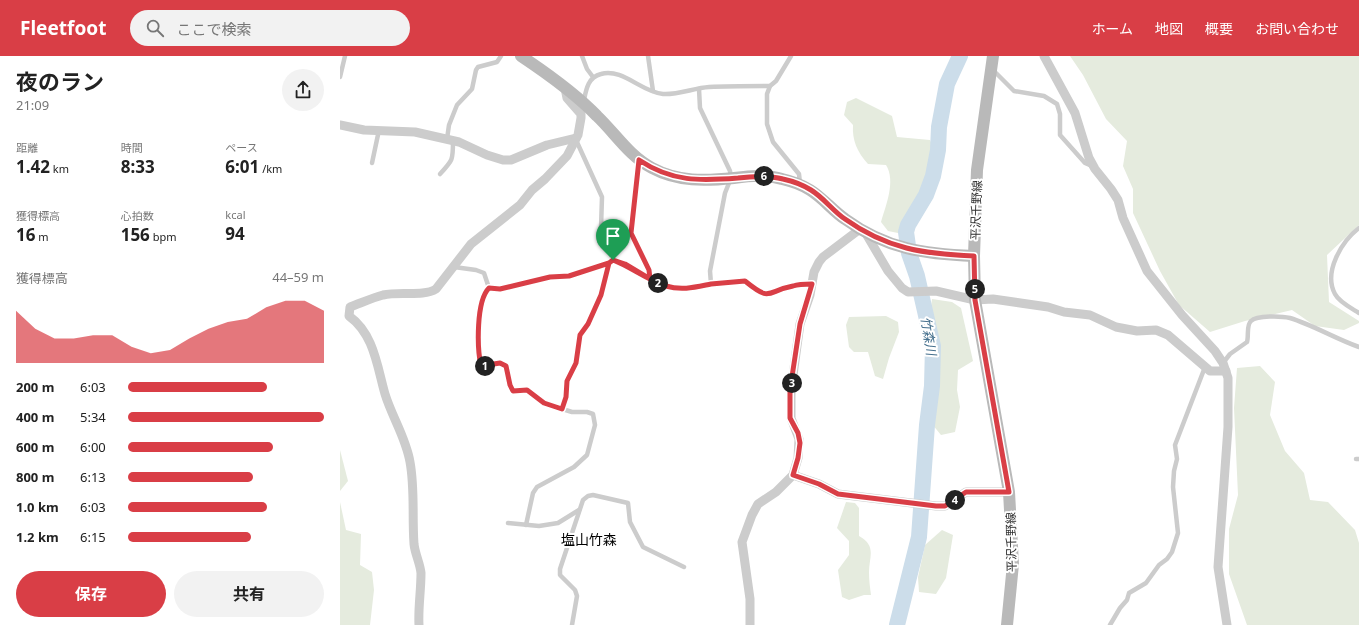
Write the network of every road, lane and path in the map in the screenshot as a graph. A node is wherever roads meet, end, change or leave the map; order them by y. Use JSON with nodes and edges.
{"nodes":[{"id":1,"x":345,"y":56,"type":"edge"},
{"id":2,"x":501,"y":56,"type":"edge"},
{"id":3,"x":521,"y":56,"type":"edge"},
{"id":4,"x":582,"y":56,"type":"edge"},
{"id":5,"x":648,"y":56,"type":"edge"},
{"id":6,"x":791,"y":56,"type":"edge"},
{"id":7,"x":993,"y":56,"type":"edge"},
{"id":8,"x":1044,"y":56,"type":"edge"},
{"id":9,"x":992,"y":73,"type":"junction"},
{"id":10,"x":340,"y":77,"type":"edge"},
{"id":11,"x":593,"y":77,"type":"junction"},
{"id":12,"x":770,"y":86,"type":"junction"},
{"id":13,"x":565,"y":88,"type":"junction"},
{"id":14,"x":699,"y":89,"type":"junction"},
{"id":15,"x":653,"y":91,"type":"junction"},
{"id":16,"x":583,"y":102,"type":"junction"},
{"id":17,"x":340,"y":125,"type":"edge"},
{"id":18,"x":379,"y":130,"type":"junction"},
{"id":19,"x":576,"y":138,"type":"junction"},
{"id":20,"x":450,"y":140,"type":"junction"},
{"id":21,"x":639,"y":160,"type":"junction"},
{"id":22,"x":372,"y":163,"type":"dead end"},
{"id":23,"x":1093,"y":166,"type":"junction"},
{"id":24,"x":440,"y":174,"type":"dead end"},
{"id":25,"x":731,"y":178,"type":"junction"},
{"id":26,"x":800,"y":185,"type":"junction"},
{"id":27,"x":1359,"y":228,"type":"edge"},
{"id":28,"x":862,"y":230,"type":"junction"},
{"id":29,"x":974,"y":256,"type":"junction"},
{"id":30,"x":611,"y":261,"type":"junction"},
{"id":31,"x":452,"y":266,"type":"junction"},
{"id":32,"x":650,"y":279,"type":"junction"},
{"id":33,"x":711,"y":284,"type":"junction"},
{"id":34,"x":812,"y":284,"type":"junction"},
{"id":35,"x":489,"y":288,"type":"junction"},
{"id":36,"x":975,"y":300,"type":"junction"},
{"id":37,"x":1359,"y":314,"type":"edge"},
{"id":38,"x":344,"y":316,"type":"edge"},
{"id":39,"x":1359,"y":347,"type":"edge"},
{"id":40,"x":1205,"y":367,"type":"junction"},
{"id":41,"x":1224,"y":367,"type":"junction"},
{"id":42,"x":562,"y":409,"type":"junction"},
{"id":43,"x":793,"y":475,"type":"junction"},
{"id":44,"x":1009,"y":492,"type":"junction"},
{"id":45,"x":579,"y":510,"type":"junction"},
{"id":46,"x":508,"y":523,"type":"dead end"},
{"id":47,"x":526,"y":525,"type":"junction"},
{"id":48,"x":684,"y":567,"type":"dead end"},
{"id":49,"x":419,"y":625,"type":"edge"},
{"id":50,"x":572,"y":625,"type":"edge"},
{"id":51,"x":750,"y":625,"type":"edge"},
{"id":52,"x":1007,"y":625,"type":"edge"},
{"id":53,"x":1110,"y":625,"type":"edge"},
{"id":54,"x":1227,"y":625,"type":"edge"}],
"edges":[{"from":1,"to":10,"type":"lane"},
{"from":2,"to":20,"type":"lane"},
{"from":3,"to":13,"type":"main road"},
{"from":4,"to":11,"type":"lane"},
{"from":5,"to":15,"type":"lane"},
{"from":6,"to":12,"type":"lane"},
{"from":7,"to":9,"type":"main road","name":"平沢千野線"},
{"from":8,"to":23,"type":"street"},
{"from":9,"to":23,"type":"lane"},
{"from":9,"to":29,"type":"main road","name":"平沢千野線"},
{"from":11,"to":15,"type":"lane"},
{"from":11,"to":16,"type":"lane"},
{"from":12,"to":14,"type":"lane"},
{"from":12,"to":26,"type":"lane"},
{"from":13,"to":16,"type":"main road"},
{"from":13,"to":19,"type":"street"},
{"from":14,"to":15,"type":"lane"},
{"from":14,"to":25,"type":"lane"},
{"from":16,"to":21,"type":"main road"},
{"from":17,"to":18,"type":"street"},
{"from":18,"to":20,"type":"street"},
{"from":18,"to":22,"type":"lane"},
{"from":19,"to":20,"type":"street"},
{"from":19,"to":30,"type":"lane"},
{"from":19,"to":31,"type":"street"},
{"from":20,"to":24,"type":"lane"},
{"from":21,"to":25,"type":"main road"},
{"from":21,"to":32,"type":"lane"},
{"from":23,"to":41,"type":"street"},
{"from":25,"to":26,"type":"main road"},
{"from":25,"to":33,"type":"lane"},
{"from":26,"to":28,"type":"main road"},
{"from":27,"to":37,"type":"lane"},
{"from":28,"to":29,"type":"main road"},
{"from":28,"to":34,"type":"street"},
{"from":28,"to":36,"type":"street"},
{"from":29,"to":36,"type":"main road","name":"平沢千野線"},
{"from":30,"to":32,"type":"lane"},
{"from":30,"to":35,"type":"lane"},
{"from":30,"to":42,"type":"lane"},
{"from":31,"to":35,"type":"lane"},
{"from":31,"to":38,"type":"street"},
{"from":32,"to":33,"type":"lane"},
{"from":33,"to":34,"type":"lane"},
{"from":34,"to":43,"type":"street"},
{"from":35,"to":42,"type":"lane"},
{"from":36,"to":40,"type":"street"},
{"from":36,"to":44,"type":"main road","name":"平沢千野線"},
{"from":38,"to":49,"type":"street"},
{"from":39,"to":41,"type":"lane"},
{"from":40,"to":41,"type":"street"},
{"from":40,"to":53,"type":"lane"},
{"from":41,"to":54,"type":"street"},
{"from":42,"to":47,"type":"lane"},
{"from":43,"to":44,"type":"street"},
{"from":43,"to":51,"type":"street"},
{"from":44,"to":52,"type":"main road","name":"平沢千野線"},
{"from":45,"to":47,"type":"lane"},
{"from":45,"to":48,"type":"lane"},
{"from":45,"to":50,"type":"lane"},
{"from":46,"to":47,"type":"lane"}]}
